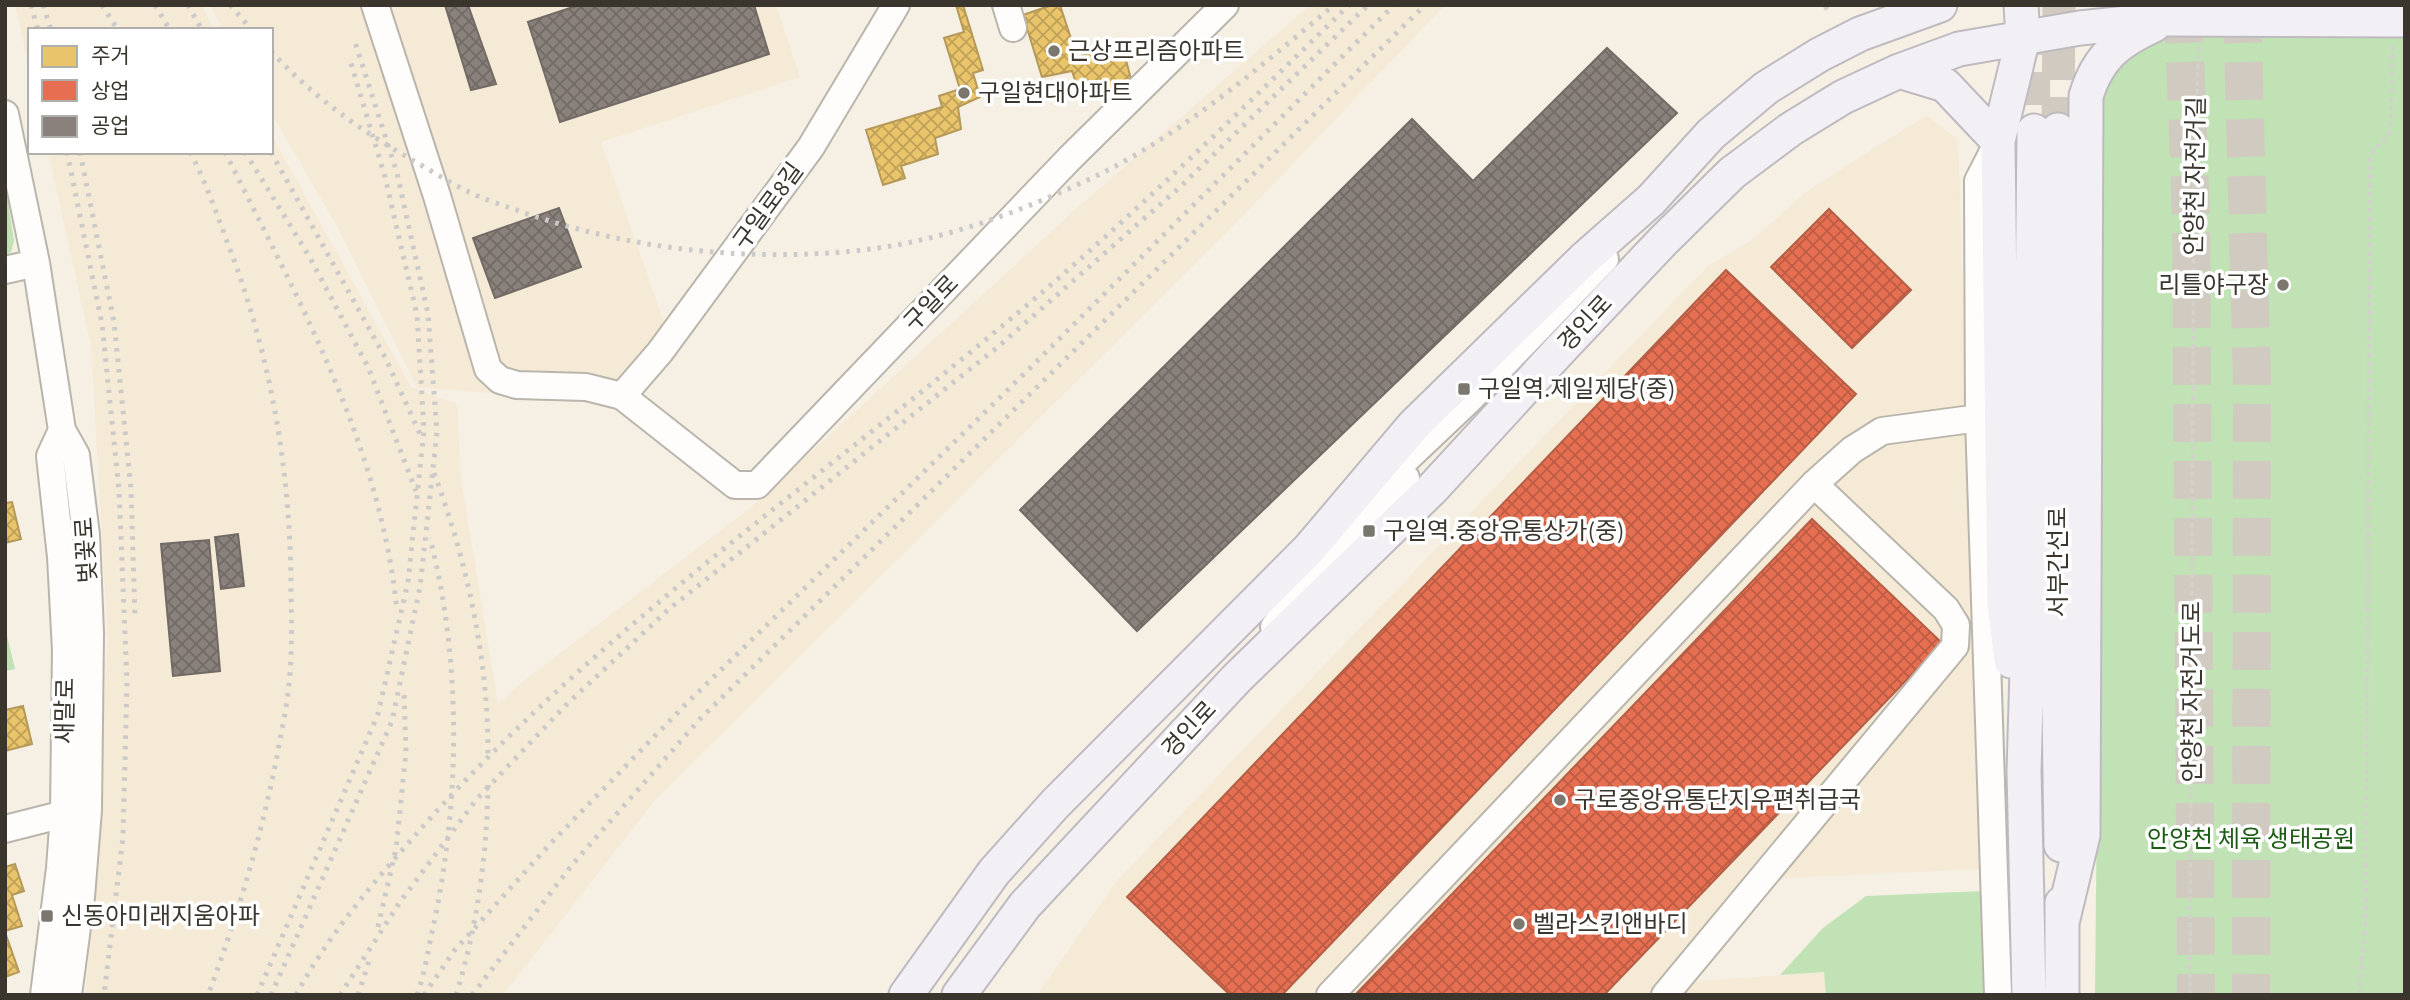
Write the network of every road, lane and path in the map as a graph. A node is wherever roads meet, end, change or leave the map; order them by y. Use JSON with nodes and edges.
{"nodes":[{"id":1,"x":374,"y":5,"type":"edge"},
{"id":2,"x":896,"y":5,"type":"edge"},
{"id":3,"x":1225,"y":5,"type":"edge"},
{"id":4,"x":1832,"y":5,"type":"edge"},
{"id":5,"x":1940,"y":5,"type":"edge"},
{"id":6,"x":1824,"y":9,"type":"dead end"},
{"id":7,"x":1905,"y":12,"type":"edge"},
{"id":8,"x":2080,"y":16,"type":"edge"},
{"id":9,"x":2166,"y":19,"type":"junction"},
{"id":10,"x":2405,"y":20,"type":"edge"},
{"id":11,"x":2022,"y":21,"type":"edge"},
{"id":12,"x":2199,"y":42,"type":"dead end"},
{"id":13,"x":2392,"y":51,"type":"dead end"},
{"id":14,"x":1899,"y":71,"type":"junction"},
{"id":15,"x":5,"y":114,"type":"edge"},
{"id":16,"x":2059,"y":129,"type":"junction"},
{"id":17,"x":1998,"y":141,"type":"junction"},
{"id":18,"x":36,"y":263,"type":"junction"},
{"id":19,"x":5,"y":270,"type":"edge"},
{"id":20,"x":2193,"y":389,"type":"joint"},
{"id":21,"x":622,"y":396,"type":"junction"},
{"id":22,"x":1979,"y":418,"type":"junction"},
{"id":23,"x":62,"y":430,"type":"junction"},
{"id":24,"x":1814,"y":484,"type":"junction"},
{"id":25,"x":2024,"y":771,"type":"junction"},
{"id":26,"x":64,"y":814,"type":"junction"},
{"id":27,"x":5,"y":829,"type":"edge"},
{"id":28,"x":44,"y":995,"type":"edge"},
{"id":29,"x":68,"y":995,"type":"edge"},
{"id":30,"x":906,"y":995,"type":"edge"},
{"id":31,"x":960,"y":995,"type":"edge"},
{"id":32,"x":1330,"y":995,"type":"edge"},
{"id":33,"x":1665,"y":995,"type":"edge"},
{"id":34,"x":1998,"y":995,"type":"edge"},
{"id":35,"x":2029,"y":995,"type":"edge"},
{"id":36,"x":2062,"y":995,"type":"edge"},
{"id":37,"x":2190,"y":995,"type":"edge"},
{"id":38,"x":2359,"y":995,"type":"edge"}],
"edges":[{"from":1,"to":21,"type":"street"},
{"from":2,"to":21,"type":"street","name":"구일로8길"},
{"from":3,"to":21,"type":"street","name":"구일로"},
{"from":4,"to":6,"type":"path"},
{"from":5,"to":7,"type":"main road","name":"경인로"},
{"from":7,"to":30,"type":"main road","name":"경인로"},
{"from":8,"to":9,"type":"main road","name":"경인로"},
{"from":8,"to":11,"type":"main road","name":"경인로"},
{"from":9,"to":10,"type":"main road","name":"경인로","bridge":true},
{"from":9,"to":16,"type":"main road"},
{"from":11,"to":14,"type":"main road","name":"경인로"},
{"from":11,"to":17,"type":"main road"},
{"from":12,"to":20,"type":"path","name":"안양천 자전거길"},
{"from":13,"to":38,"type":"path"},
{"from":14,"to":17,"type":"main road"},
{"from":14,"to":31,"type":"main road","name":"경인로"},
{"from":15,"to":18,"type":"street","name":"벚꽃로"},
{"from":16,"to":17,"type":"main road"},
{"from":16,"to":25,"type":"main road","name":"서부간선로"},
{"from":16,"to":36,"type":"main road","name":"서부간선로"},
{"from":17,"to":22,"type":"street"},
{"from":17,"to":25,"type":"main road"},
{"from":18,"to":19,"type":"street"},
{"from":18,"to":23,"type":"street","name":"벚꽃로"},
{"from":20,"to":37,"type":"path","name":"안양천 자전거도로"},
{"from":22,"to":24,"type":"street"},
{"from":22,"to":34,"type":"street"},
{"from":23,"to":26,"type":"street","name":"새말로"},
{"from":23,"to":29,"type":"street","name":"벚꽃로"},
{"from":24,"to":32,"type":"street"},
{"from":24,"to":33,"type":"street"},
{"from":25,"to":35,"type":"main road","name":"서부간선로"},
{"from":26,"to":27,"type":"street"},
{"from":26,"to":28,"type":"street","name":"새말로"}]}
